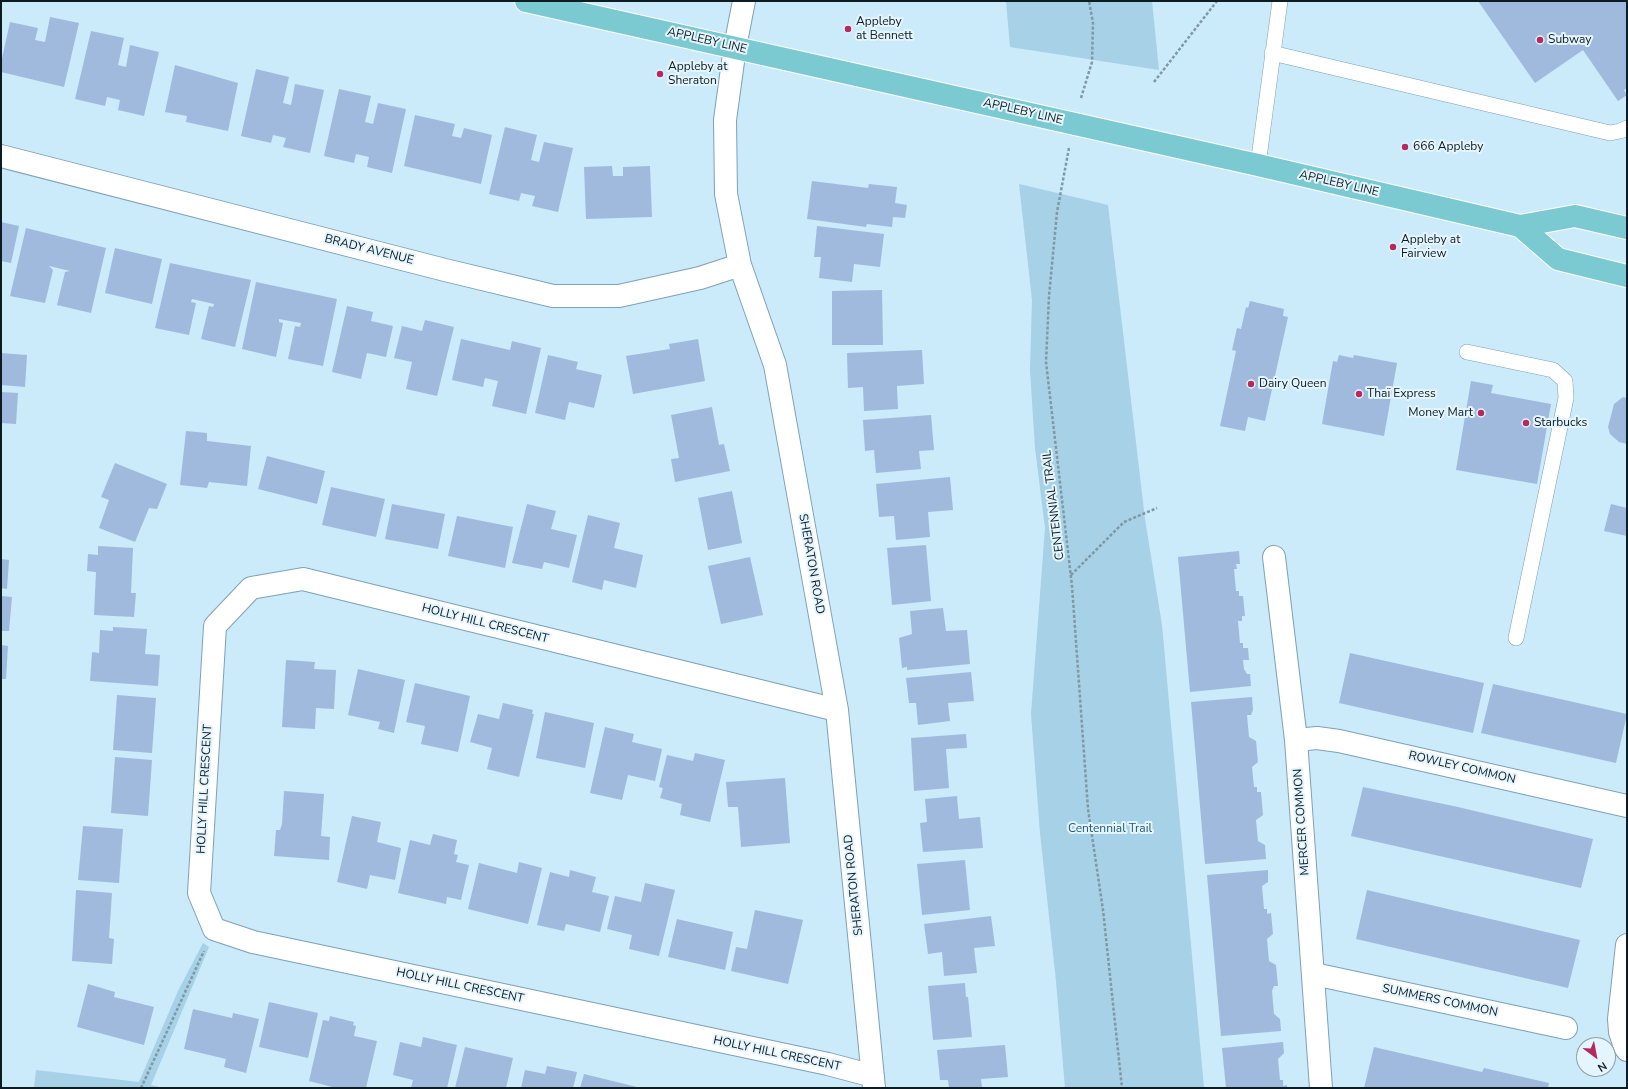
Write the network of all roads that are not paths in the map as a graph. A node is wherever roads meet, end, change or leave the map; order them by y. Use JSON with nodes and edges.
{"nodes":[{"id":1,"x":526,"y":1,"type":"edge"},
{"id":2,"x":744,"y":1,"type":"edge"},
{"id":3,"x":1280,"y":1,"type":"edge"},
{"id":4,"x":735,"y":47,"type":"junction"},
{"id":5,"x":1272,"y":53,"type":"junction"},
{"id":6,"x":1627,"y":128,"type":"edge"},
{"id":7,"x":1,"y":156,"type":"edge"},
{"id":8,"x":1258,"y":165,"type":"junction"},
{"id":9,"x":1520,"y":226,"type":"junction"},
{"id":10,"x":1627,"y":228,"type":"edge"},
{"id":11,"x":740,"y":265,"type":"junction"},
{"id":12,"x":1627,"y":276,"type":"edge"},
{"id":13,"x":1467,"y":352,"type":"dead end"},
{"id":14,"x":1274,"y":557,"type":"dead end"},
{"id":15,"x":1516,"y":638,"type":"dead end"},
{"id":16,"x":837,"y":710,"type":"junction"},
{"id":17,"x":1296,"y":740,"type":"junction"},
{"id":18,"x":1627,"y":806,"type":"edge"},
{"id":19,"x":1627,"y":945,"type":"edge"},
{"id":20,"x":1314,"y":974,"type":"junction"},
{"id":21,"x":1566,"y":1028,"type":"dead end"},
{"id":22,"x":1627,"y":1050,"type":"edge"},
{"id":23,"x":874,"y":1082,"type":"edge"},
{"id":24,"x":1321,"y":1088,"type":"edge"}],
"edges":[{"from":1,"to":4,"type":"main road","name":"APPLEBY LINE"},
{"from":2,"to":4,"type":"street","name":"SHERATON ROAD"},
{"from":3,"to":5,"type":"lane"},
{"from":4,"to":8,"type":"main road","name":"APPLEBY LINE"},
{"from":4,"to":11,"type":"street","name":"SHERATON ROAD"},
{"from":5,"to":6,"type":"lane"},
{"from":5,"to":8,"type":"lane"},
{"from":7,"to":11,"type":"street","name":"BRADY AVENUE"},
{"from":8,"to":9,"type":"main road","name":"APPLEBY LINE"},
{"from":9,"to":10,"type":"main road","name":"APPLEBY LINE"},
{"from":9,"to":12,"type":"main road","name":"APPLEBY LINE"},
{"from":11,"to":16,"type":"street","name":"SHERATON ROAD"},
{"from":13,"to":15,"type":"lane"},
{"from":14,"to":17,"type":"street","name":"MERCER COMMON"},
{"from":16,"to":23,"type":"street","name":"SHERATON ROAD"},
{"from":16,"to":23,"type":"street","name":"HOLLY HILL CRESCENT"},
{"from":17,"to":18,"type":"street","name":"ROWLEY COMMON"},
{"from":17,"to":20,"type":"street","name":"MERCER COMMON"},
{"from":19,"to":22,"type":"street"},
{"from":20,"to":21,"type":"street","name":"SUMMERS COMMON"},
{"from":20,"to":24,"type":"street","name":"MERCER COMMON"}]}
